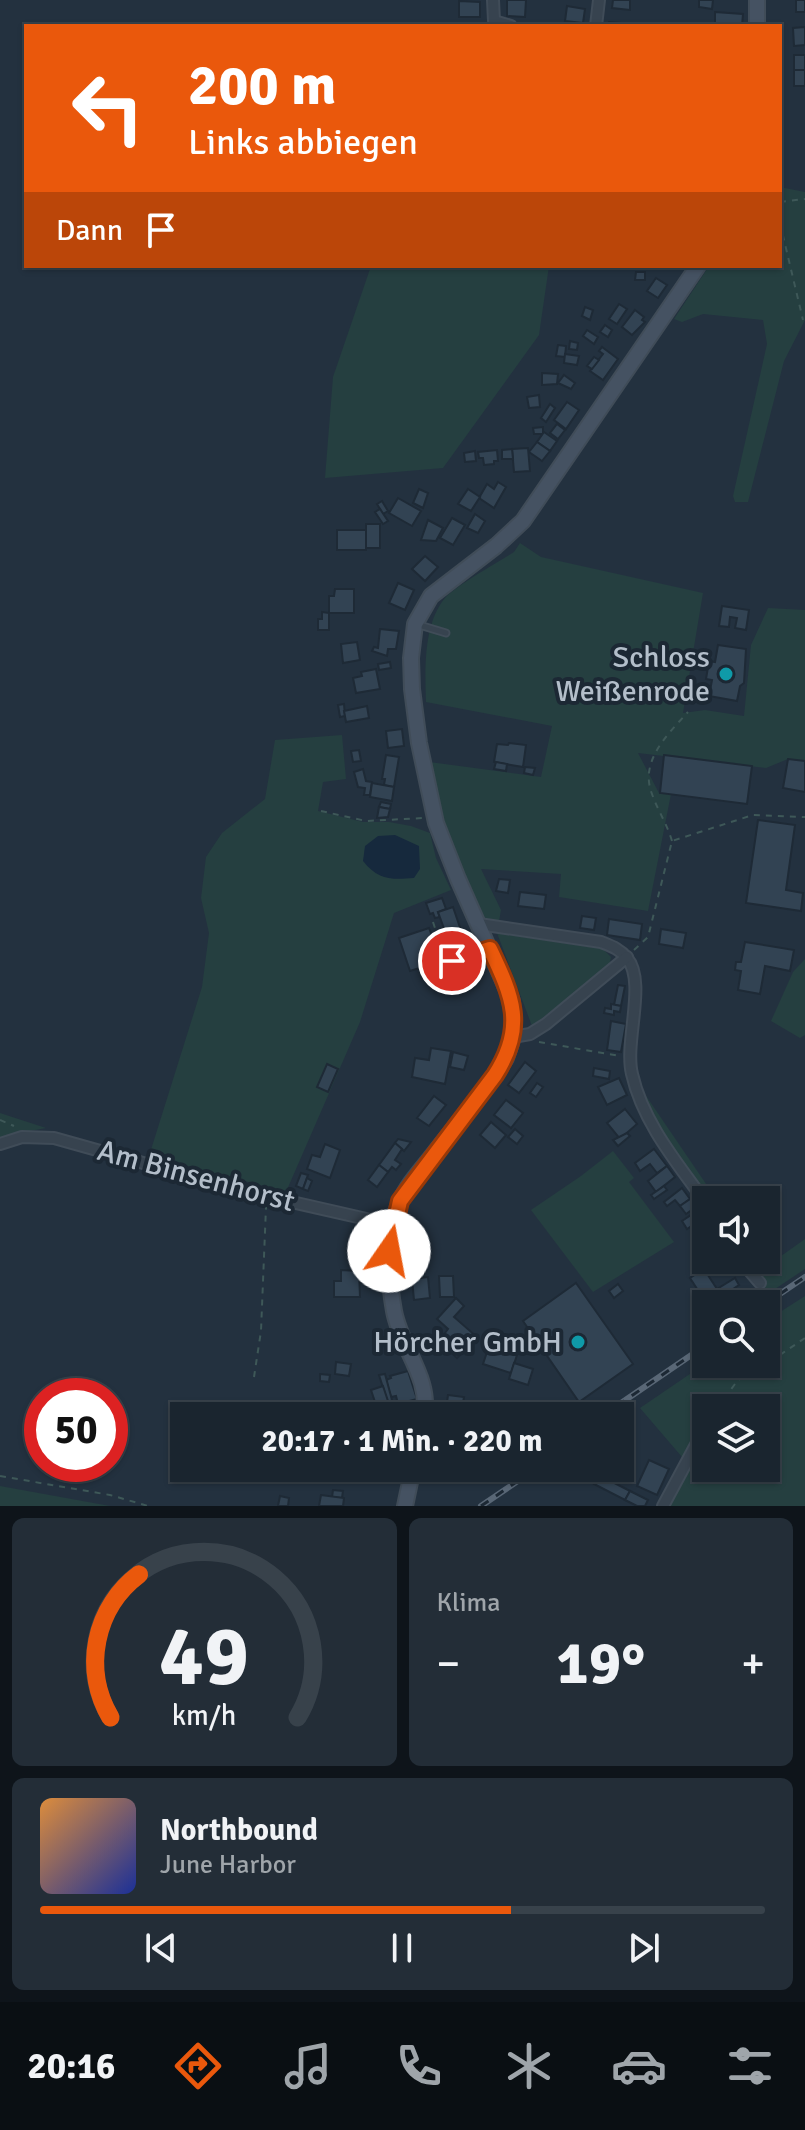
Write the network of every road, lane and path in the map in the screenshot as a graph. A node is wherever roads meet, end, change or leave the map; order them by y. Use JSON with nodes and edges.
{"nodes":[{"id":1,"x":493,"y":0,"type":"edge"},
{"id":2,"x":599,"y":0,"type":"edge"},
{"id":3,"x":757,"y":0,"type":"edge"},
{"id":4,"x":504,"y":24,"type":"edge"},
{"id":5,"x":596,"y":24,"type":"edge"},
{"id":6,"x":757,"y":24,"type":"edge"},
{"id":7,"x":805,"y":199,"type":"edge"},
{"id":8,"x":782,"y":202,"type":"edge"},
{"id":9,"x":782,"y":231,"type":"edge"},
{"id":10,"x":697,"y":268,"type":"edge"},
{"id":11,"x":803,"y":320,"type":"dead end"},
{"id":12,"x":415,"y":624,"type":"junction"},
{"id":13,"x":446,"y":633,"type":"dead end"},
{"id":14,"x":688,"y":712,"type":"dead end"},
{"id":15,"x":321,"y":811,"type":"dead end"},
{"id":16,"x":435,"y":817,"type":"junction"},
{"id":17,"x":805,"y":817,"type":"edge"},
{"id":18,"x":672,"y":841,"type":"junction"},
{"id":19,"x":433,"y":922,"type":"dead end"},
{"id":20,"x":479,"y":924,"type":"junction"},
{"id":21,"x":490,"y":949,"type":"junction"},
{"id":22,"x":627,"y":957,"type":"junction"},
{"id":23,"x":449,"y":962,"type":"junction"},
{"id":24,"x":428,"y":969,"type":"dead end"},
{"id":25,"x":513,"y":1037,"type":"junction"},
{"id":26,"x":629,"y":1058,"type":"junction"},
{"id":27,"x":0,"y":1120,"type":"edge"},
{"id":28,"x":22,"y":1137,"type":"junction"},
{"id":29,"x":0,"y":1144,"type":"edge"},
{"id":30,"x":694,"y":1186,"type":"edge"},
{"id":31,"x":266,"y":1196,"type":"junction"},
{"id":32,"x":393,"y":1225,"type":"junction"},
{"id":33,"x":752,"y":1274,"type":"edge"},
{"id":34,"x":760,"y":1283,"type":"dead end"},
{"id":35,"x":805,"y":1338,"type":"edge"},
{"id":36,"x":254,"y":1377,"type":"dead end"},
{"id":37,"x":728,"y":1394,"type":"edge"},
{"id":38,"x":425,"y":1402,"type":"edge"},
{"id":39,"x":692,"y":1452,"type":"edge"},
{"id":40,"x":0,"y":1476,"type":"edge"},
{"id":41,"x":410,"y":1482,"type":"edge"},
{"id":42,"x":148,"y":1506,"type":"edge"},
{"id":43,"x":405,"y":1506,"type":"edge"},
{"id":44,"x":663,"y":1506,"type":"edge"}],
"edges":[{"from":1,"to":4,"type":"street"},
{"from":2,"to":5,"type":"street"},
{"from":3,"to":6,"type":"main road"},
{"from":7,"to":8,"type":"path"},
{"from":9,"to":11,"type":"path"},
{"from":10,"to":12,"type":"main road"},
{"from":12,"to":13,"type":"lane"},
{"from":12,"to":16,"type":"main road"},
{"from":14,"to":18,"type":"path"},
{"from":15,"to":16,"type":"path"},
{"from":16,"to":20,"type":"main road"},
{"from":17,"to":18,"type":"path"},
{"from":18,"to":22,"type":"path"},
{"from":19,"to":23,"type":"path"},
{"from":20,"to":21,"type":"main road"},
{"from":20,"to":22,"type":"street"},
{"from":21,"to":23,"type":"lane"},
{"from":21,"to":25,"type":"main road"},
{"from":22,"to":25,"type":"street"},
{"from":22,"to":26,"type":"street"},
{"from":23,"to":24,"type":"path"},
{"from":25,"to":26,"type":"path"},
{"from":25,"to":32,"type":"main road"},
{"from":26,"to":30,"type":"street"},
{"from":27,"to":28,"type":"path"},
{"from":28,"to":29,"type":"street","name":"Am Binsenhorst"},
{"from":28,"to":31,"type":"street","name":"Am Binsenhorst"},
{"from":31,"to":32,"type":"street","name":"Am Binsenhorst"},
{"from":31,"to":36,"type":"path"},
{"from":32,"to":38,"type":"main road"},
{"from":33,"to":34,"type":"street"},
{"from":35,"to":37,"type":"path"},
{"from":39,"to":44,"type":"street"},
{"from":40,"to":42,"type":"path"},
{"from":41,"to":43,"type":"main road"}]}
